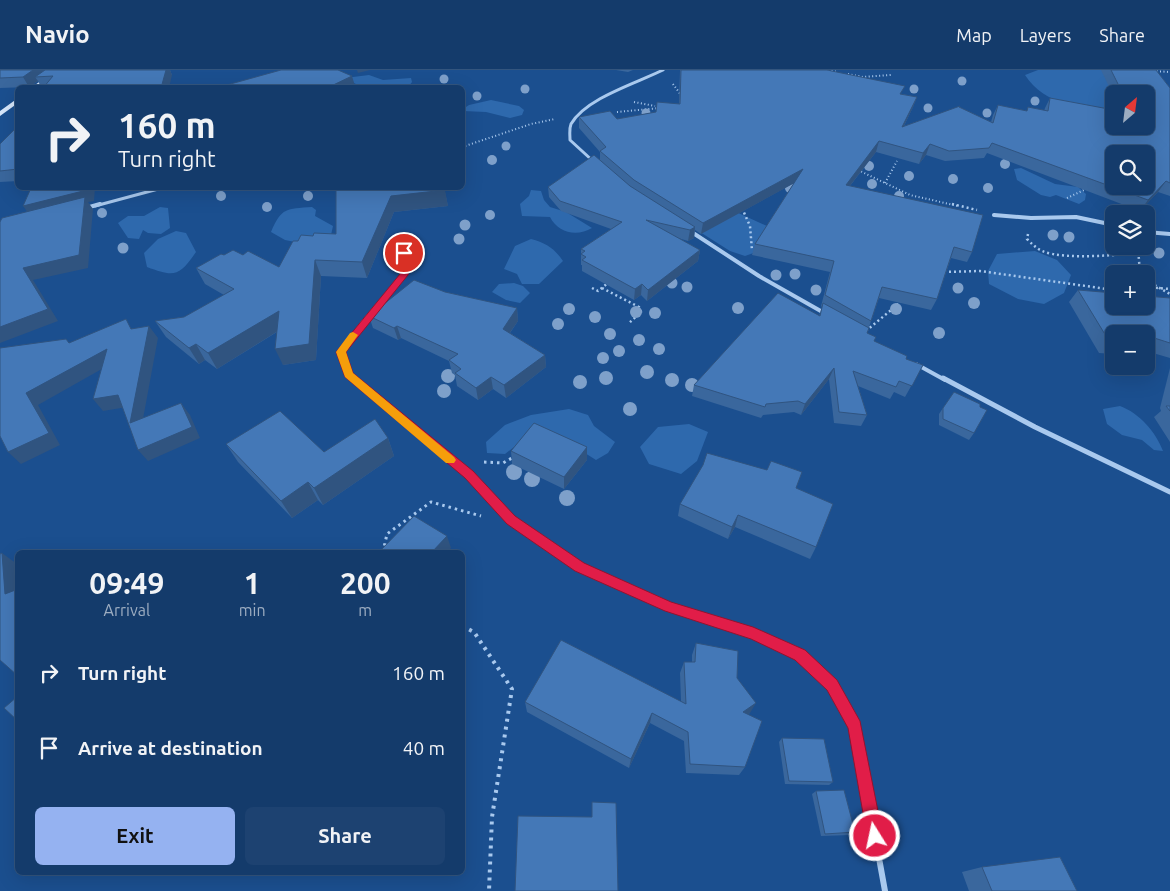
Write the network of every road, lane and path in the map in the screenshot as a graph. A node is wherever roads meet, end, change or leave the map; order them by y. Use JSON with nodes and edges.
{"nodes":[{"id":1,"x":58,"y":70,"type":"edge"},
{"id":2,"x":663,"y":70,"type":"edge"},
{"id":3,"x":828,"y":70,"type":"edge"},
{"id":4,"x":1149,"y":70,"type":"edge"},
{"id":5,"x":1170,"y":72,"type":"edge"},
{"id":6,"x":891,"y":75,"type":"dead end"},
{"id":7,"x":1153,"y":76,"type":"edge"},
{"id":8,"x":670,"y":80,"type":"dead end"},
{"id":9,"x":37,"y":85,"type":"edge"},
{"id":10,"x":681,"y":96,"type":"edge"},
{"id":11,"x":15,"y":102,"type":"edge"},
{"id":12,"x":665,"y":109,"type":"edge"},
{"id":13,"x":584,"y":112,"type":"junction"},
{"id":14,"x":0,"y":114,"type":"edge"},
{"id":15,"x":578,"y":117,"type":"junction"},
{"id":16,"x":465,"y":146,"type":"edge"},
{"id":17,"x":897,"y":161,"type":"dead end"},
{"id":18,"x":599,"y":166,"type":"edge"},
{"id":19,"x":852,"y":167,"type":"edge"},
{"id":20,"x":885,"y":183,"type":"junction"},
{"id":21,"x":154,"y":190,"type":"edge"},
{"id":22,"x":740,"y":203,"type":"edge"},
{"id":23,"x":82,"y":209,"type":"edge"},
{"id":24,"x":994,"y":215,"type":"joint"},
{"id":25,"x":1035,"y":218,"type":"junction"},
{"id":26,"x":1105,"y":222,"type":"edge"},
{"id":27,"x":682,"y":226,"type":"edge"},
{"id":28,"x":1155,"y":233,"type":"edge"},
{"id":29,"x":1170,"y":234,"type":"edge"},
{"id":30,"x":404,"y":253,"type":"dead end"},
{"id":31,"x":1105,"y":254,"type":"edge"},
{"id":32,"x":944,"y":266,"type":"edge"},
{"id":33,"x":751,"y":271,"type":"junction"},
{"id":34,"x":611,"y":282,"type":"edge"},
{"id":35,"x":1155,"y":285,"type":"edge"},
{"id":36,"x":592,"y":288,"type":"dead end"},
{"id":37,"x":602,"y":288,"type":"junction"},
{"id":38,"x":1155,"y":288,"type":"edge"},
{"id":39,"x":1161,"y":288,"type":"junction"},
{"id":40,"x":1105,"y":289,"type":"edge"},
{"id":41,"x":1170,"y":289,"type":"edge"},
{"id":42,"x":904,"y":293,"type":"edge"},
{"id":43,"x":1170,"y":294,"type":"edge"},
{"id":44,"x":828,"y":315,"type":"edge"},
{"id":45,"x":628,"y":324,"type":"dead end"},
{"id":46,"x":862,"y":335,"type":"edge"},
{"id":47,"x":908,"y":360,"type":"edge"},
{"id":48,"x":1170,"y":492,"type":"edge"},
{"id":49,"x":487,"y":518,"type":"dead end"},
{"id":50,"x":383,"y":550,"type":"edge"},
{"id":51,"x":465,"y":628,"type":"edge"},
{"id":52,"x":489,"y":891,"type":"edge"},
{"id":53,"x":885,"y":891,"type":"edge"}],
"edges":[{"from":1,"to":9,"type":"street"},
{"from":2,"to":13,"type":"street"},
{"from":3,"to":6,"type":"path"},
{"from":4,"to":5,"type":"path"},
{"from":4,"to":7,"type":"path"},
{"from":8,"to":10,"type":"path"},
{"from":11,"to":14,"type":"street"},
{"from":12,"to":13,"type":"path"},
{"from":13,"to":15,"type":"street"},
{"from":15,"to":16,"type":"path"},
{"from":15,"to":18,"type":"street"},
{"from":17,"to":20,"type":"path"},
{"from":19,"to":20,"type":"path"},
{"from":20,"to":24,"type":"path"},
{"from":21,"to":23,"type":"street"},
{"from":22,"to":33,"type":"path"},
{"from":24,"to":25,"type":"street"},
{"from":25,"to":26,"type":"street"},
{"from":25,"to":31,"type":"path"},
{"from":27,"to":33,"type":"street"},
{"from":28,"to":29,"type":"street"},
{"from":30,"to":53,"type":"street"},
{"from":32,"to":40,"type":"path"},
{"from":33,"to":44,"type":"street"},
{"from":34,"to":37,"type":"path"},
{"from":35,"to":39,"type":"path"},
{"from":36,"to":37,"type":"path"},
{"from":37,"to":45,"type":"path"},
{"from":38,"to":39,"type":"path"},
{"from":39,"to":41,"type":"path"},
{"from":39,"to":43,"type":"path"},
{"from":42,"to":46,"type":"path"},
{"from":47,"to":48,"type":"street"},
{"from":49,"to":50,"type":"path"},
{"from":51,"to":52,"type":"path"}]}
